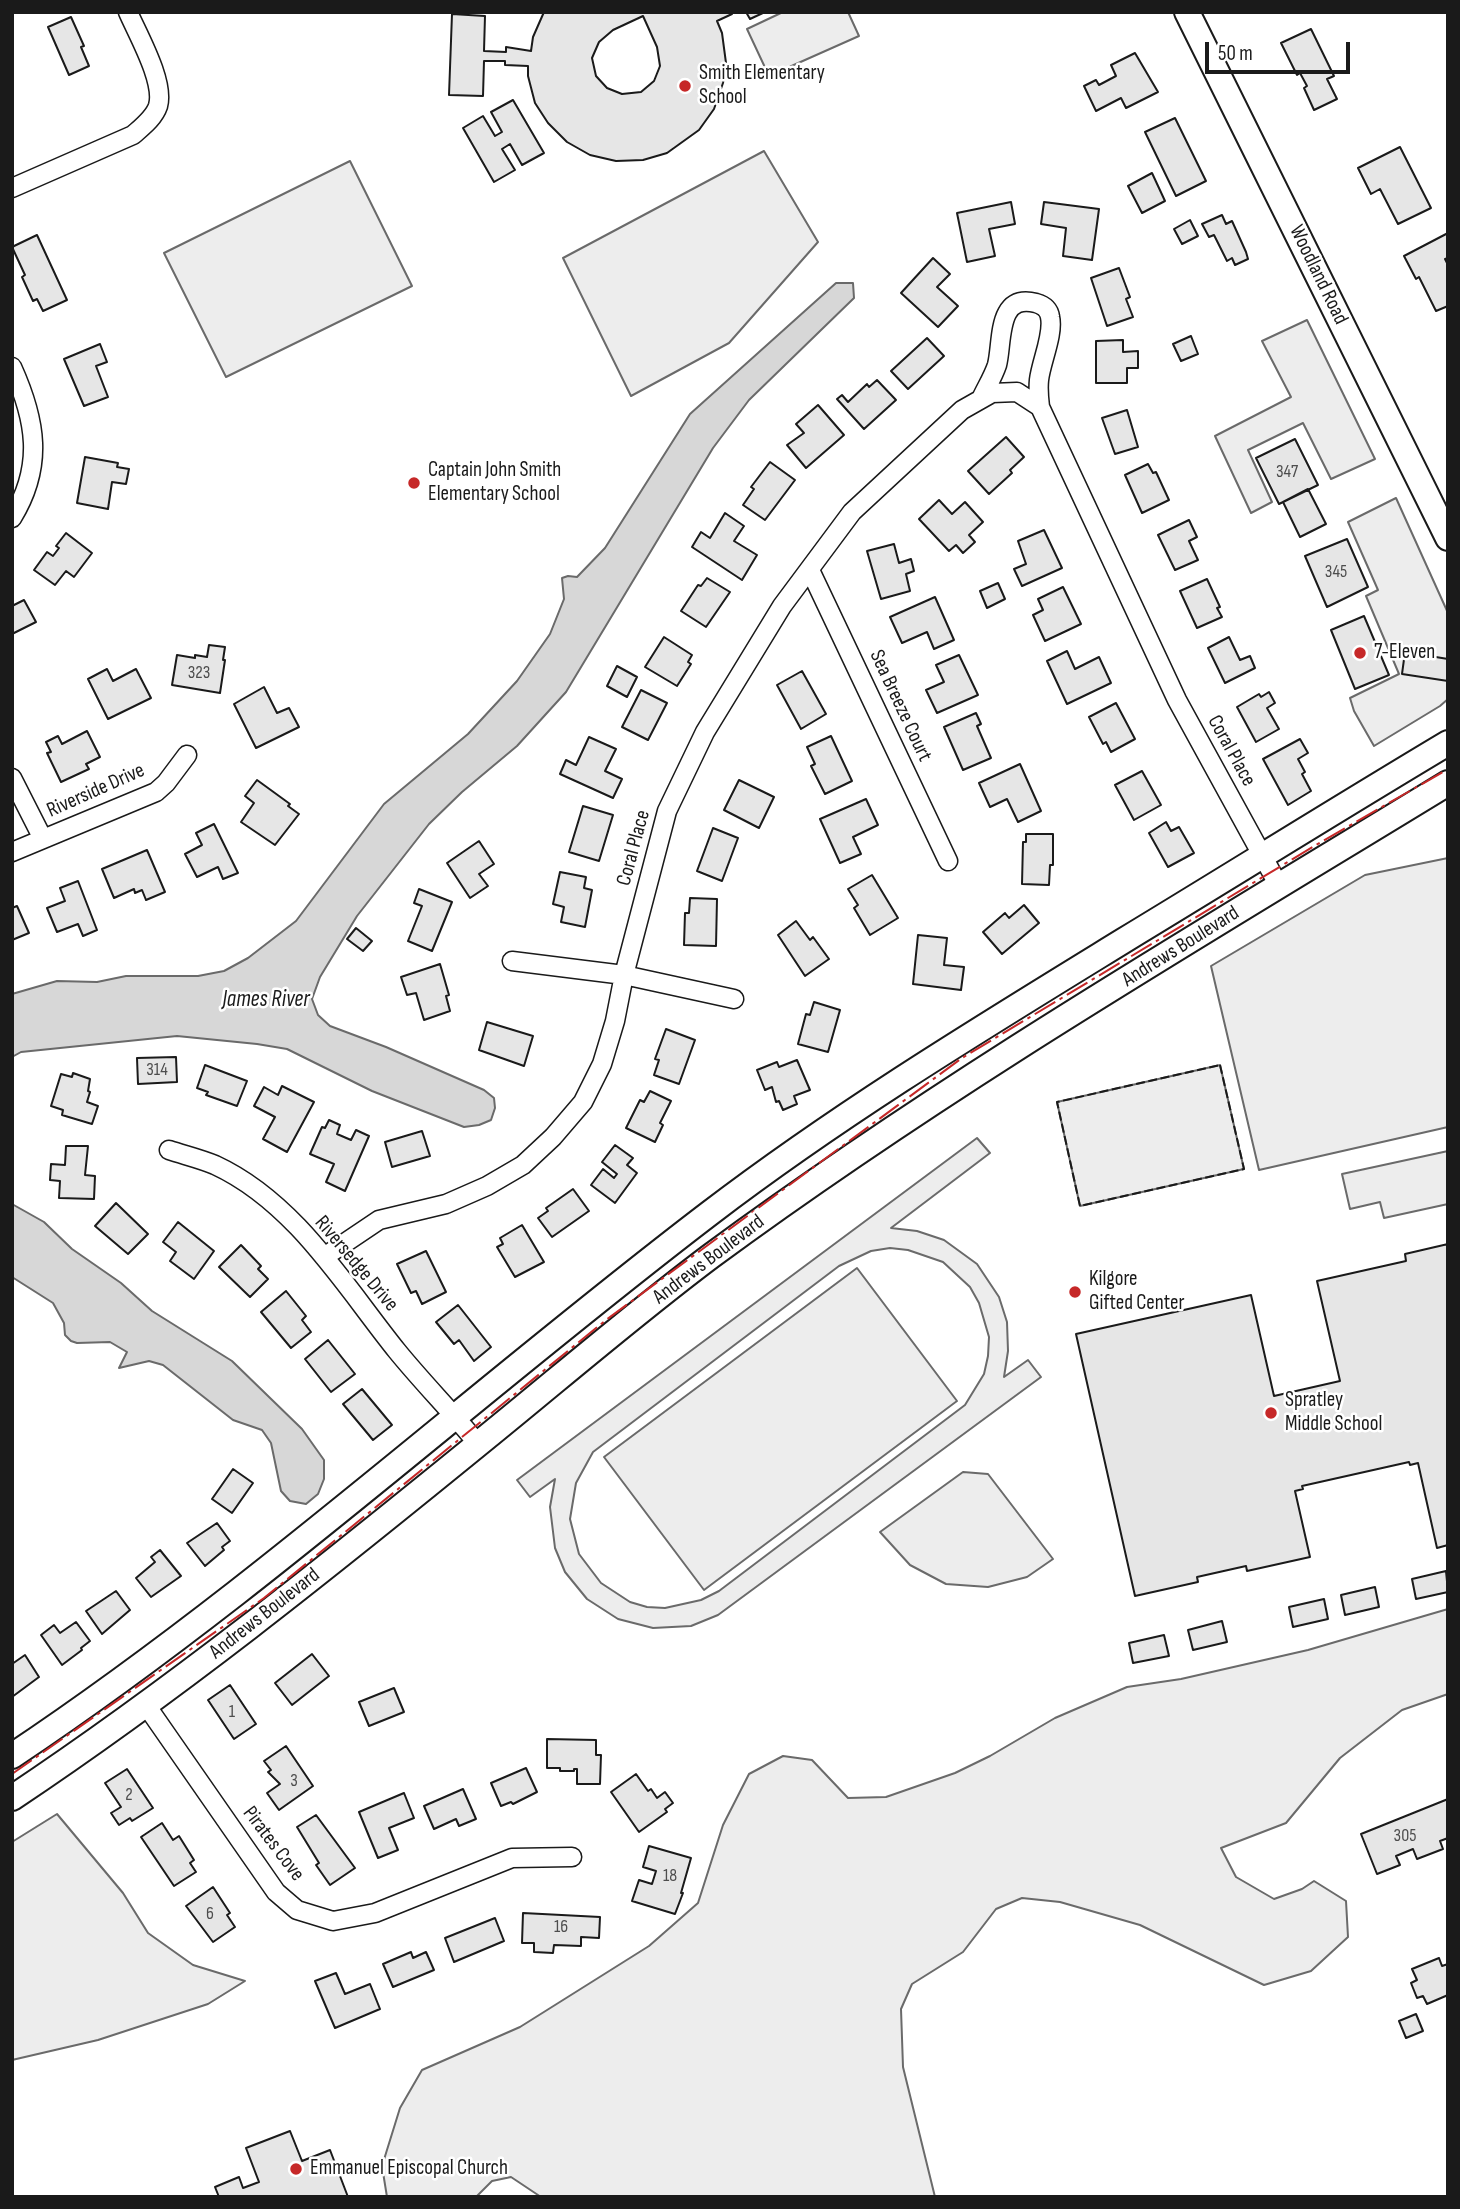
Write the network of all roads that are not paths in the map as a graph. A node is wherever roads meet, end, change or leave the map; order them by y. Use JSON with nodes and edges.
{"nodes":[{"id":1,"x":128,"y":12,"type":"edge"},
{"id":2,"x":1187,"y":12,"type":"edge"},
{"id":3,"x":12,"y":188,"type":"edge"},
{"id":4,"x":12,"y":367,"type":"edge"},
{"id":5,"x":981,"y":399,"type":"junction"},
{"id":6,"x":1040,"y":407,"type":"junction"},
{"id":7,"x":12,"y":518,"type":"edge"},
{"id":8,"x":1448,"y":538,"type":"edge"},
{"id":9,"x":810,"y":570,"type":"junction"},
{"id":10,"x":1448,"y":743,"type":"edge"},
{"id":11,"x":187,"y":755,"type":"dead end"},
{"id":12,"x":12,"y":778,"type":"edge"},
{"id":13,"x":1448,"y":783,"type":"edge"},
{"id":14,"x":43,"y":839,"type":"junction"},
{"id":15,"x":12,"y":852,"type":"edge"},
{"id":16,"x":1263,"y":857,"type":"junction"},
{"id":17,"x":948,"y":862,"type":"dead end"},
{"id":18,"x":1279,"y":886,"type":"junction"},
{"id":19,"x":512,"y":961,"type":"dead end"},
{"id":20,"x":624,"y":975,"type":"junction"},
{"id":21,"x":734,"y":999,"type":"dead end"},
{"id":22,"x":169,"y":1150,"type":"dead end"},
{"id":23,"x":324,"y":1256,"type":"junction"},
{"id":24,"x":456,"y":1416,"type":"junction"},
{"id":25,"x":478,"y":1444,"type":"junction"},
{"id":26,"x":146,"y":1705,"type":"junction"},
{"id":27,"x":12,"y":1756,"type":"edge"},
{"id":28,"x":12,"y":1798,"type":"edge"},
{"id":29,"x":572,"y":1857,"type":"dead end"}],
"edges":[{"from":1,"to":3,"type":"street"},
{"from":2,"to":8,"type":"street","name":"Woodland Road"},
{"from":4,"to":7,"type":"street"},
{"from":5,"to":6,"type":"street","name":"Coral Place"},
{"from":5,"to":6,"type":"street","name":"Coral Place"},
{"from":5,"to":9,"type":"street","name":"Coral Place"},
{"from":6,"to":16,"type":"street","name":"Coral Place"},
{"from":9,"to":17,"type":"street","name":"Sea Breeze Court"},
{"from":9,"to":20,"type":"street","name":"Coral Place"},
{"from":10,"to":16,"type":"street","name":"Andrews Boulevard"},
{"from":11,"to":14,"type":"street","name":"Riverside Drive"},
{"from":12,"to":14,"type":"street"},
{"from":13,"to":18,"type":"street","name":"Andrews Boulevard"},
{"from":14,"to":15,"type":"street","name":"Riverside Drive"},
{"from":16,"to":18,"type":"street","name":"Coral Place"},
{"from":16,"to":24,"type":"street","name":"Andrews Boulevard"},
{"from":18,"to":25,"type":"street","name":"Andrews Boulevard"},
{"from":19,"to":20,"type":"street"},
{"from":20,"to":21,"type":"street"},
{"from":20,"to":23,"type":"street","name":"Coral Place"},
{"from":22,"to":23,"type":"street","name":"Riversedge Drive"},
{"from":23,"to":24,"type":"street","name":"Riversedge Drive"},
{"from":24,"to":25,"type":"street","name":"Riversedge Drive"},
{"from":24,"to":27,"type":"street","name":"Andrews Boulevard"},
{"from":25,"to":26,"type":"street","name":"Andrews Boulevard"},
{"from":26,"to":28,"type":"street","name":"Andrews Boulevard"},
{"from":26,"to":29,"type":"street","name":"Pirates Cove"}]}
